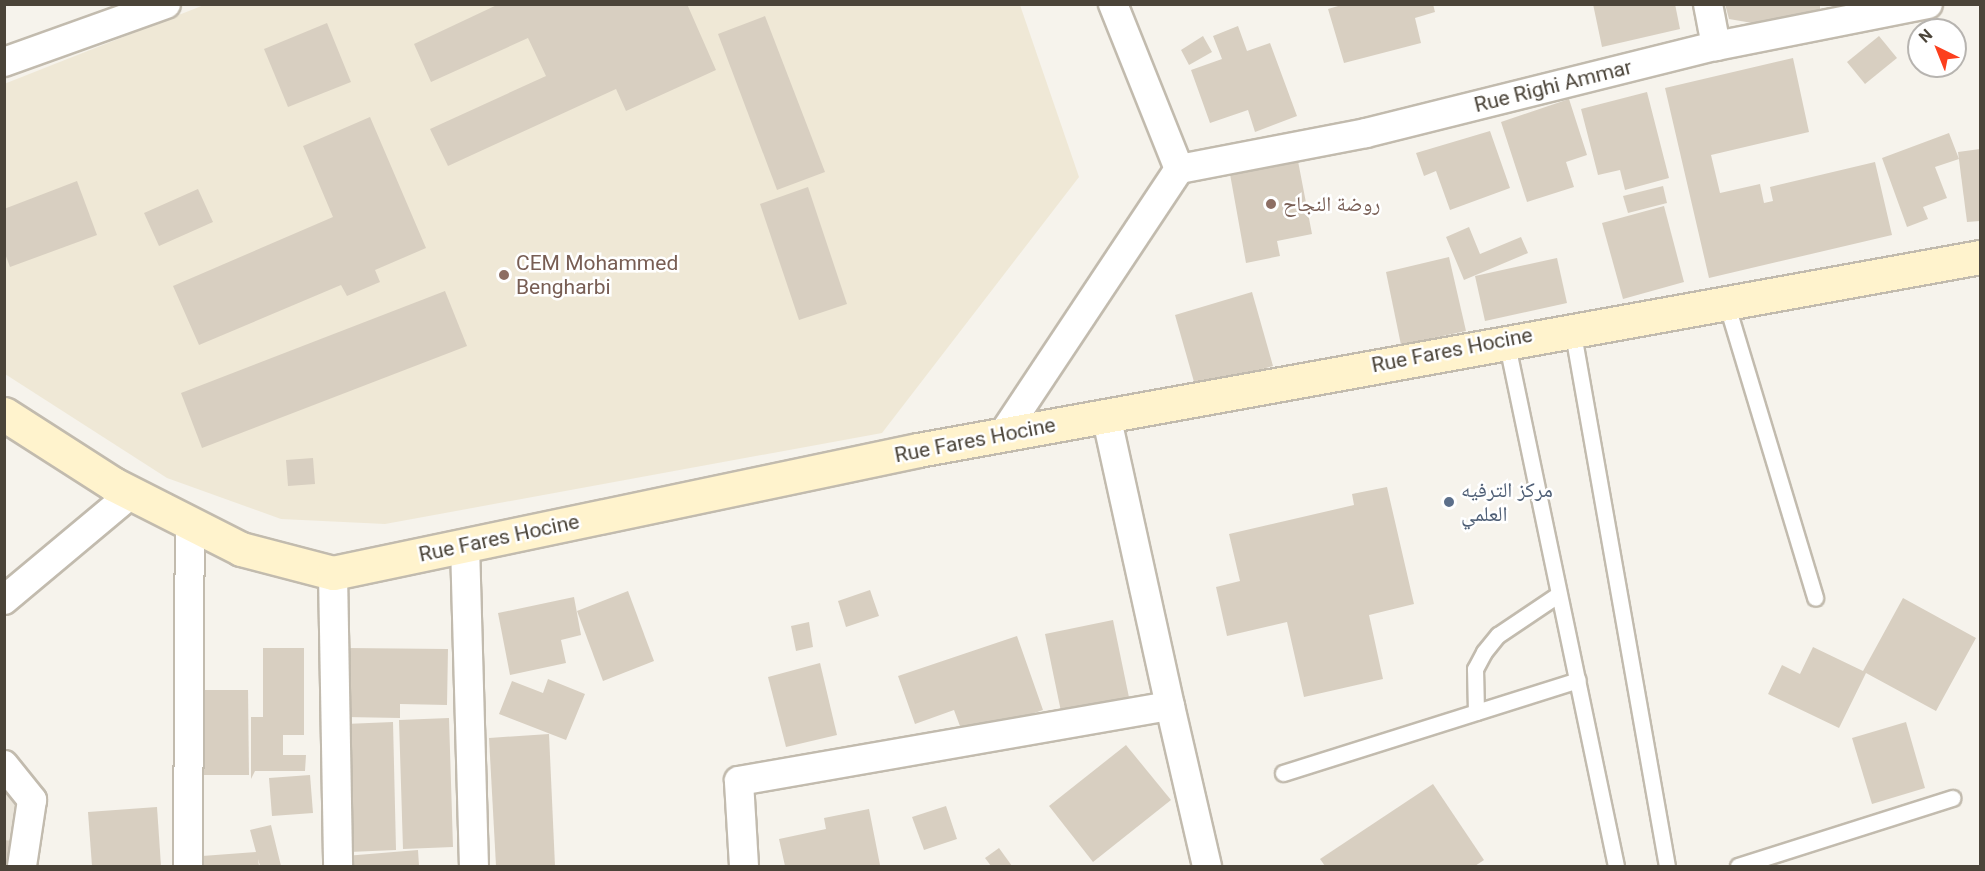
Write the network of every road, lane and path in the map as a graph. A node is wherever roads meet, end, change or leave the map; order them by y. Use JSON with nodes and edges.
{"nodes":[{"id":1,"x":166,"y":4,"type":"edge"},
{"id":2,"x":1113,"y":4,"type":"edge"},
{"id":3,"x":1708,"y":4,"type":"edge"},
{"id":4,"x":1928,"y":4,"type":"edge"},
{"id":5,"x":1716,"y":45,"type":"junction"},
{"id":6,"x":4,"y":62,"type":"edge"},
{"id":7,"x":1179,"y":169,"type":"junction"},
{"id":8,"x":1980,"y":257,"type":"edge"},
{"id":9,"x":1725,"y":299,"type":"junction"},
{"id":10,"x":1572,"y":328,"type":"junction"},
{"id":11,"x":1506,"y":340,"type":"junction"},
{"id":12,"x":4,"y":414,"type":"edge"},
{"id":13,"x":1106,"y":416,"type":"junction"},
{"id":14,"x":1003,"y":434,"type":"junction"},
{"id":15,"x":132,"y":493,"type":"junction"},
{"id":16,"x":190,"y":523,"type":"junction"},
{"id":17,"x":465,"y":545,"type":"junction"},
{"id":18,"x":333,"y":573,"type":"junction"},
{"id":19,"x":1559,"y":594,"type":"junction"},
{"id":20,"x":1815,"y":598,"type":"dead end"},
{"id":21,"x":4,"y":600,"type":"edge"},
{"id":22,"x":1578,"y":680,"type":"junction"},
{"id":23,"x":1170,"y":706,"type":"junction"},
{"id":24,"x":1476,"y":712,"type":"junction"},
{"id":25,"x":4,"y":765,"type":"edge"},
{"id":26,"x":1282,"y":773,"type":"dead end"},
{"id":27,"x":1952,"y":798,"type":"dead end"},
{"id":28,"x":22,"y":867,"type":"edge"},
{"id":29,"x":188,"y":867,"type":"edge"},
{"id":30,"x":338,"y":867,"type":"edge"},
{"id":31,"x":474,"y":867,"type":"edge"},
{"id":32,"x":744,"y":867,"type":"edge"},
{"id":33,"x":1206,"y":867,"type":"edge"},
{"id":34,"x":1616,"y":867,"type":"edge"},
{"id":35,"x":1667,"y":867,"type":"edge"},
{"id":36,"x":1738,"y":867,"type":"edge"}],
"edges":[{"from":1,"to":6,"type":"street"},
{"from":2,"to":7,"type":"street"},
{"from":3,"to":5,"type":"street"},
{"from":4,"to":5,"type":"street","name":"Rue Righi Ammar"},
{"from":5,"to":7,"type":"street","name":"Rue Righi Ammar"},
{"from":7,"to":14,"type":"street"},
{"from":8,"to":9,"type":"street","name":"Rue Fares Hocine"},
{"from":9,"to":10,"type":"street","name":"Rue Fares Hocine"},
{"from":9,"to":20,"type":"lane"},
{"from":10,"to":11,"type":"street","name":"Rue Fares Hocine"},
{"from":10,"to":35,"type":"lane"},
{"from":11,"to":13,"type":"street","name":"Rue Fares Hocine"},
{"from":11,"to":19,"type":"lane"},
{"from":12,"to":15,"type":"street","name":"Rue Fares Hocine"},
{"from":13,"to":14,"type":"street","name":"Rue Fares Hocine"},
{"from":13,"to":23,"type":"street"},
{"from":14,"to":17,"type":"street","name":"Rue Fares Hocine"},
{"from":15,"to":16,"type":"street","name":"Rue Fares Hocine"},
{"from":15,"to":21,"type":"street"},
{"from":16,"to":18,"type":"street","name":"Rue Fares Hocine"},
{"from":16,"to":29,"type":"street"},
{"from":17,"to":18,"type":"street","name":"Rue Fares Hocine"},
{"from":17,"to":31,"type":"street"},
{"from":18,"to":30,"type":"street"},
{"from":19,"to":22,"type":"lane"},
{"from":19,"to":24,"type":"lane"},
{"from":22,"to":24,"type":"lane"},
{"from":22,"to":34,"type":"lane"},
{"from":23,"to":32,"type":"street"},
{"from":23,"to":33,"type":"street"},
{"from":24,"to":26,"type":"lane"},
{"from":25,"to":28,"type":"street"},
{"from":27,"to":36,"type":"lane"}]}
